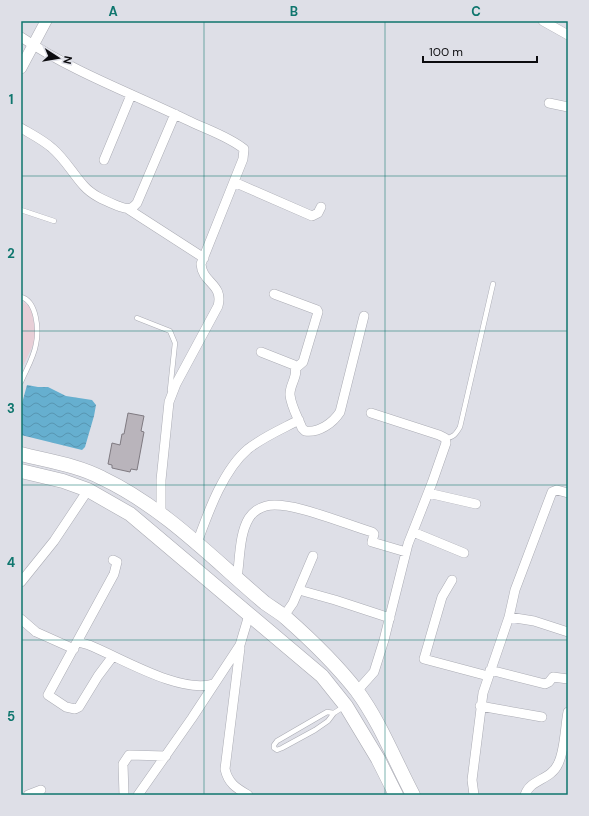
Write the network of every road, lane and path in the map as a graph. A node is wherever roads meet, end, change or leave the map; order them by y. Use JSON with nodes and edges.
{"nodes":[{"id":1,"x":46,"y":21,"type":"edge"},
{"id":2,"x":543,"y":21,"type":"edge"},
{"id":3,"x":568,"y":35,"type":"edge"},
{"id":4,"x":21,"y":37,"type":"edge"},
{"id":5,"x":33,"y":46,"type":"junction"},
{"id":6,"x":21,"y":68,"type":"edge"},
{"id":7,"x":131,"y":94,"type":"junction"},
{"id":8,"x":549,"y":103,"type":"dead end"},
{"id":9,"x":568,"y":107,"type":"edge"},
{"id":10,"x":175,"y":114,"type":"junction"},
{"id":11,"x":21,"y":128,"type":"edge"},
{"id":12,"x":104,"y":160,"type":"dead end"},
{"id":13,"x":234,"y":182,"type":"junction"},
{"id":14,"x":321,"y":207,"type":"dead end"},
{"id":15,"x":21,"y":210,"type":"edge"},
{"id":16,"x":128,"y":210,"type":"junction"},
{"id":17,"x":54,"y":222,"type":"dead end"},
{"id":18,"x":204,"y":258,"type":"junction"},
{"id":19,"x":493,"y":284,"type":"dead end"},
{"id":20,"x":274,"y":294,"type":"dead end"},
{"id":21,"x":21,"y":297,"type":"edge"},
{"id":22,"x":364,"y":316,"type":"dead end"},
{"id":23,"x":137,"y":318,"type":"dead end"},
{"id":24,"x":261,"y":352,"type":"dead end"},
{"id":25,"x":296,"y":368,"type":"junction"},
{"id":26,"x":21,"y":382,"type":"edge"},
{"id":27,"x":169,"y":402,"type":"junction"},
{"id":28,"x":371,"y":413,"type":"dead end"},
{"id":29,"x":299,"y":420,"type":"junction"},
{"id":30,"x":445,"y":438,"type":"junction"},
{"id":31,"x":21,"y":454,"type":"edge"},
{"id":32,"x":22,"y":474,"type":"edge"},
{"id":33,"x":88,"y":490,"type":"junction"},
{"id":34,"x":428,"y":493,"type":"junction"},
{"id":35,"x":568,"y":493,"type":"edge"},
{"id":36,"x":476,"y":504,"type":"dead end"},
{"id":37,"x":161,"y":514,"type":"junction"},
{"id":38,"x":413,"y":532,"type":"junction"},
{"id":39,"x":197,"y":543,"type":"junction"},
{"id":40,"x":406,"y":552,"type":"junction"},
{"id":41,"x":464,"y":553,"type":"dead end"},
{"id":42,"x":313,"y":556,"type":"dead end"},
{"id":43,"x":113,"y":560,"type":"dead end"},
{"id":44,"x":237,"y":578,"type":"junction"},
{"id":45,"x":452,"y":580,"type":"dead end"},
{"id":46,"x":21,"y":582,"type":"edge"},
{"id":47,"x":299,"y":590,"type":"junction"},
{"id":48,"x":248,"y":614,"type":"junction"},
{"id":49,"x":284,"y":616,"type":"junction"},
{"id":50,"x":509,"y":617,"type":"junction"},
{"id":51,"x":390,"y":618,"type":"junction"},
{"id":52,"x":21,"y":619,"type":"edge"},
{"id":53,"x":568,"y":632,"type":"edge"},
{"id":54,"x":240,"y":645,"type":"junction"},
{"id":55,"x":76,"y":646,"type":"junction"},
{"id":56,"x":113,"y":656,"type":"junction"},
{"id":57,"x":489,"y":673,"type":"junction"},
{"id":58,"x":568,"y":679,"type":"edge"},
{"id":59,"x":213,"y":684,"type":"junction"},
{"id":60,"x":357,"y":691,"type":"junction"},
{"id":61,"x":346,"y":706,"type":"junction"},
{"id":62,"x":480,"y":706,"type":"junction"},
{"id":63,"x":568,"y":712,"type":"edge"},
{"id":64,"x":334,"y":713,"type":"junction"},
{"id":65,"x":542,"y":717,"type":"dead end"},
{"id":66,"x":166,"y":756,"type":"junction"},
{"id":67,"x":41,"y":790,"type":"dead end"},
{"id":68,"x":28,"y":795,"type":"edge"},
{"id":69,"x":124,"y":795,"type":"edge"},
{"id":70,"x":138,"y":795,"type":"edge"},
{"id":71,"x":248,"y":795,"type":"edge"},
{"id":72,"x":396,"y":795,"type":"edge"},
{"id":73,"x":413,"y":795,"type":"edge"},
{"id":74,"x":474,"y":795,"type":"edge"},
{"id":75,"x":525,"y":795,"type":"edge"}],
"edges":[{"from":1,"to":5,"type":"street"},
{"from":2,"to":3,"type":"street"},
{"from":4,"to":5,"type":"street"},
{"from":5,"to":6,"type":"street"},
{"from":5,"to":7,"type":"street"},
{"from":7,"to":10,"type":"street"},
{"from":7,"to":12,"type":"street"},
{"from":8,"to":9,"type":"street"},
{"from":10,"to":13,"type":"street"},
{"from":10,"to":16,"type":"street"},
{"from":11,"to":16,"type":"street"},
{"from":13,"to":14,"type":"street"},
{"from":13,"to":18,"type":"street"},
{"from":15,"to":17,"type":"lane"},
{"from":16,"to":18,"type":"street"},
{"from":18,"to":27,"type":"street"},
{"from":19,"to":30,"type":"lane"},
{"from":20,"to":25,"type":"street"},
{"from":21,"to":26,"type":"lane"},
{"from":22,"to":29,"type":"street"},
{"from":23,"to":27,"type":"lane"},
{"from":24,"to":25,"type":"street"},
{"from":25,"to":29,"type":"street"},
{"from":27,"to":37,"type":"street"},
{"from":28,"to":30,"type":"street"},
{"from":29,"to":39,"type":"street"},
{"from":30,"to":34,"type":"street"},
{"from":31,"to":37,"type":"main road"},
{"from":32,"to":33,"type":"main road"},
{"from":33,"to":46,"type":"street"},
{"from":33,"to":48,"type":"main road"},
{"from":34,"to":36,"type":"street"},
{"from":34,"to":38,"type":"street"},
{"from":35,"to":50,"type":"street"},
{"from":37,"to":39,"type":"main road"},
{"from":38,"to":40,"type":"street"},
{"from":38,"to":41,"type":"street"},
{"from":39,"to":44,"type":"main road"},
{"from":40,"to":44,"type":"street"},
{"from":40,"to":51,"type":"street"},
{"from":42,"to":47,"type":"street"},
{"from":43,"to":55,"type":"street"},
{"from":44,"to":49,"type":"main road"},
{"from":45,"to":57,"type":"street"},
{"from":47,"to":49,"type":"street"},
{"from":47,"to":51,"type":"street"},
{"from":48,"to":54,"type":"street"},
{"from":48,"to":61,"type":"main road"},
{"from":49,"to":60,"type":"main road"},
{"from":50,"to":53,"type":"street"},
{"from":50,"to":57,"type":"street"},
{"from":51,"to":60,"type":"street"},
{"from":52,"to":55,"type":"street"},
{"from":54,"to":59,"type":"street"},
{"from":54,"to":71,"type":"street"},
{"from":55,"to":56,"type":"street"},
{"from":55,"to":56,"type":"street"},
{"from":56,"to":59,"type":"street"},
{"from":57,"to":58,"type":"street"},
{"from":57,"to":62,"type":"street"},
{"from":59,"to":66,"type":"street"},
{"from":60,"to":73,"type":"main road"},
{"from":61,"to":64,"type":"lane"},
{"from":61,"to":72,"type":"main road"},
{"from":62,"to":65,"type":"street"},
{"from":62,"to":74,"type":"street"},
{"from":63,"to":75,"type":"street"},
{"from":64,"to":64,"type":"lane"},
{"from":66,"to":69,"type":"street"},
{"from":66,"to":70,"type":"street"},
{"from":67,"to":68,"type":"street"}]}
